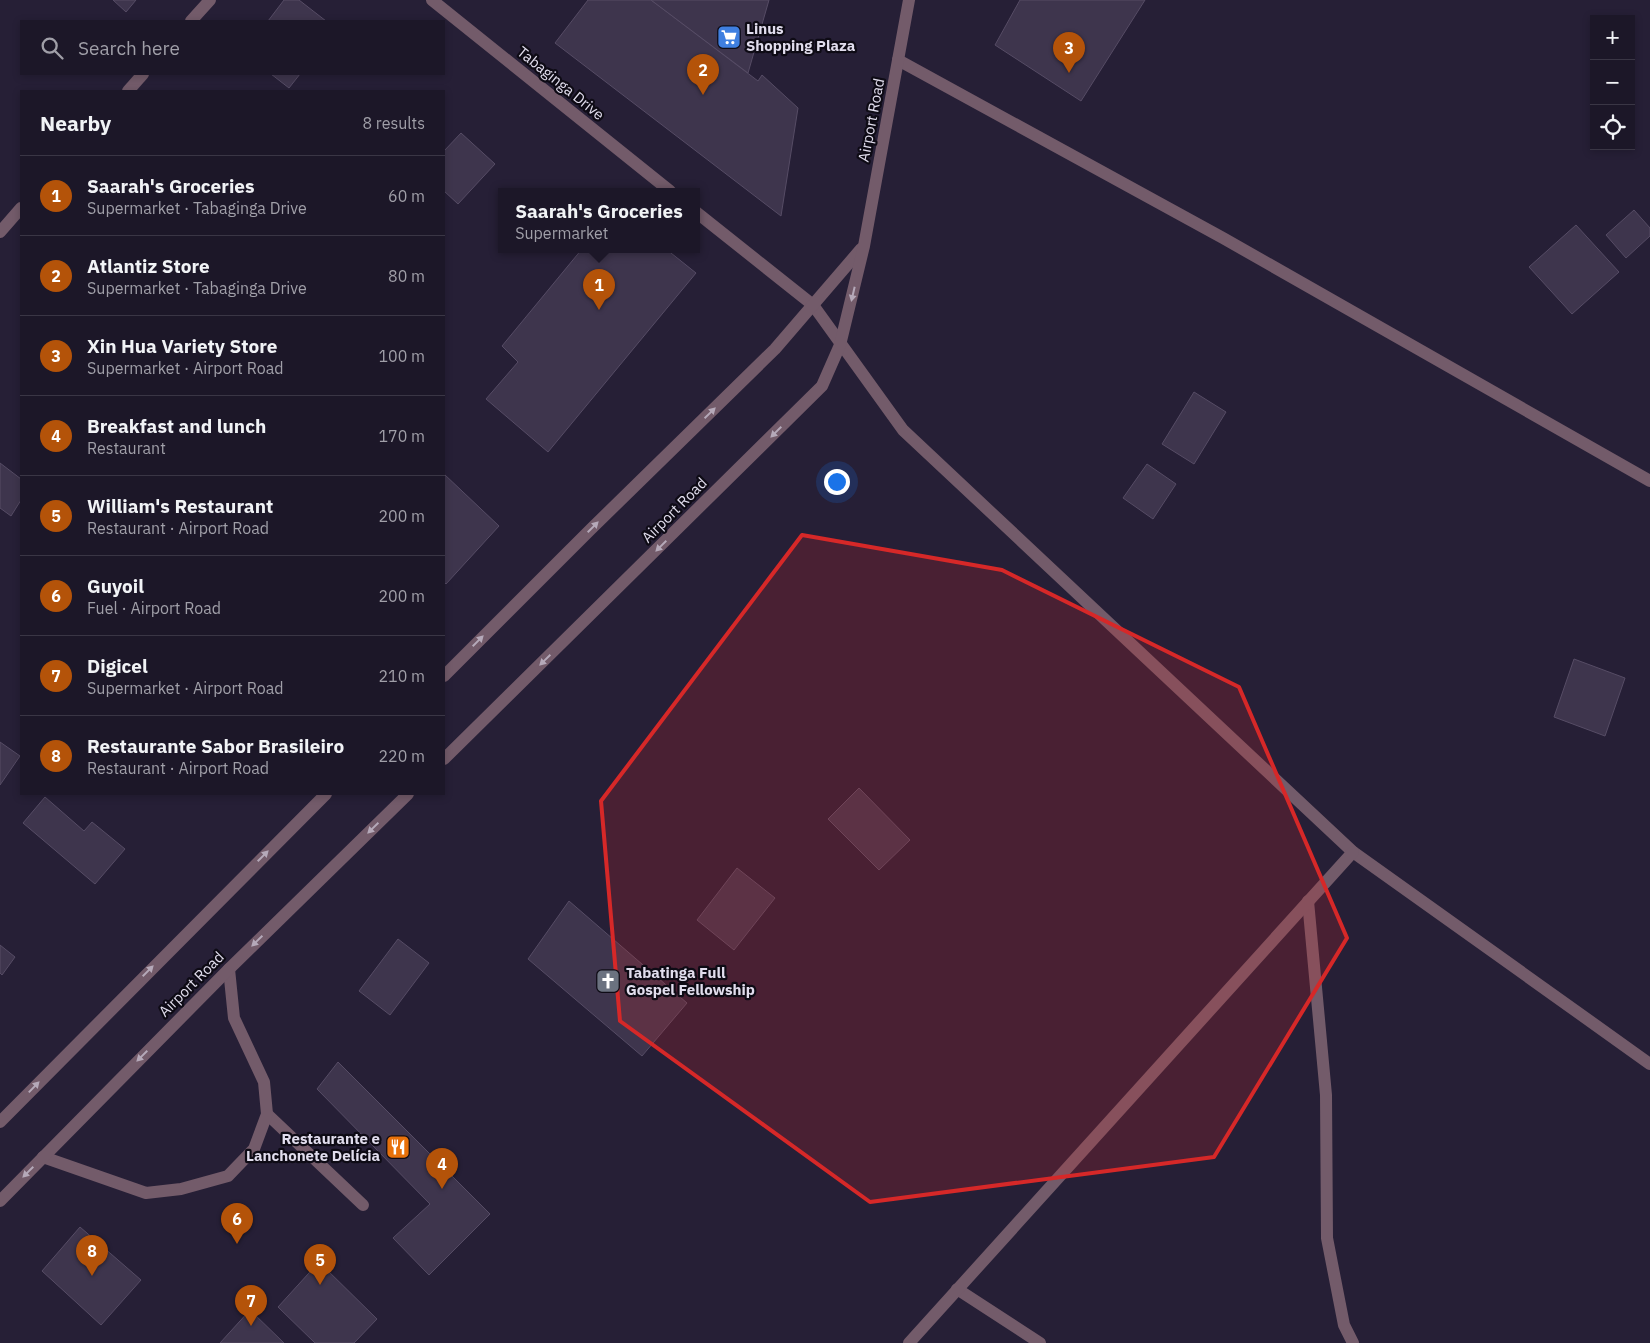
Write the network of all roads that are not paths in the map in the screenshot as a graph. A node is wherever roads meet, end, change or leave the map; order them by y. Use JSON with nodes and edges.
{"nodes":[{"id":1,"x":210,"y":0,"type":"edge"},
{"id":2,"x":432,"y":0,"type":"edge"},
{"id":3,"x":910,"y":0,"type":"edge"},
{"id":4,"x":192,"y":20,"type":"edge"},
{"id":5,"x":898,"y":60,"type":"junction"},
{"id":6,"x":142,"y":75,"type":"edge"},
{"id":7,"x":129,"y":90,"type":"edge"},
{"id":8,"x":666,"y":188,"type":"edge"},
{"id":9,"x":20,"y":209,"type":"edge"},
{"id":10,"x":700,"y":215,"type":"edge"},
{"id":11,"x":0,"y":232,"type":"edge"},
{"id":12,"x":864,"y":246,"type":"junction"},
{"id":13,"x":812,"y":305,"type":"junction"},
{"id":14,"x":840,"y":345,"type":"junction"},
{"id":15,"x":1650,"y":481,"type":"edge"},
{"id":16,"x":445,"y":675,"type":"edge"},
{"id":17,"x":445,"y":758,"type":"edge"},
{"id":18,"x":325,"y":795,"type":"edge"},
{"id":19,"x":407,"y":795,"type":"edge"},
{"id":20,"x":1353,"y":852,"type":"junction"},
{"id":21,"x":1308,"y":901,"type":"junction"},
{"id":22,"x":228,"y":969,"type":"junction"},
{"id":23,"x":1650,"y":1064,"type":"edge"},
{"id":24,"x":267,"y":1114,"type":"junction"},
{"id":25,"x":0,"y":1122,"type":"edge"},
{"id":26,"x":43,"y":1157,"type":"junction"},
{"id":27,"x":0,"y":1201,"type":"edge"},
{"id":28,"x":363,"y":1205,"type":"dead end"},
{"id":29,"x":957,"y":1289,"type":"junction"},
{"id":30,"x":908,"y":1343,"type":"edge"},
{"id":31,"x":1040,"y":1343,"type":"edge"},
{"id":32,"x":1353,"y":1343,"type":"edge"}],
"edges":[{"from":1,"to":4,"type":"street"},
{"from":2,"to":8,"type":"street","name":"Tabaginga Drive"},
{"from":3,"to":5,"type":"street","name":"Airport Road"},
{"from":5,"to":12,"type":"street","name":"Airport Road"},
{"from":5,"to":15,"type":"street"},
{"from":6,"to":7,"type":"street"},
{"from":9,"to":11,"type":"street"},
{"from":10,"to":13,"type":"street"},
{"from":12,"to":13,"type":"street"},
{"from":12,"to":14,"type":"street","name":"Airport Road","one_way":true},
{"from":13,"to":14,"type":"street"},
{"from":16,"to":13,"type":"street","one_way":true},
{"from":14,"to":17,"type":"street","name":"Airport Road","one_way":true},
{"from":14,"to":20,"type":"street"},
{"from":25,"to":18,"type":"street","one_way":true},
{"from":19,"to":22,"type":"street","name":"Airport Road","one_way":true},
{"from":20,"to":21,"type":"street"},
{"from":20,"to":23,"type":"street"},
{"from":21,"to":29,"type":"street"},
{"from":21,"to":32,"type":"street"},
{"from":22,"to":24,"type":"street"},
{"from":22,"to":26,"type":"street","name":"Airport Road","one_way":true},
{"from":24,"to":26,"type":"street"},
{"from":24,"to":28,"type":"street"},
{"from":26,"to":27,"type":"street","name":"Airport Road","one_way":true},
{"from":29,"to":30,"type":"street"},
{"from":29,"to":31,"type":"street"}]}
